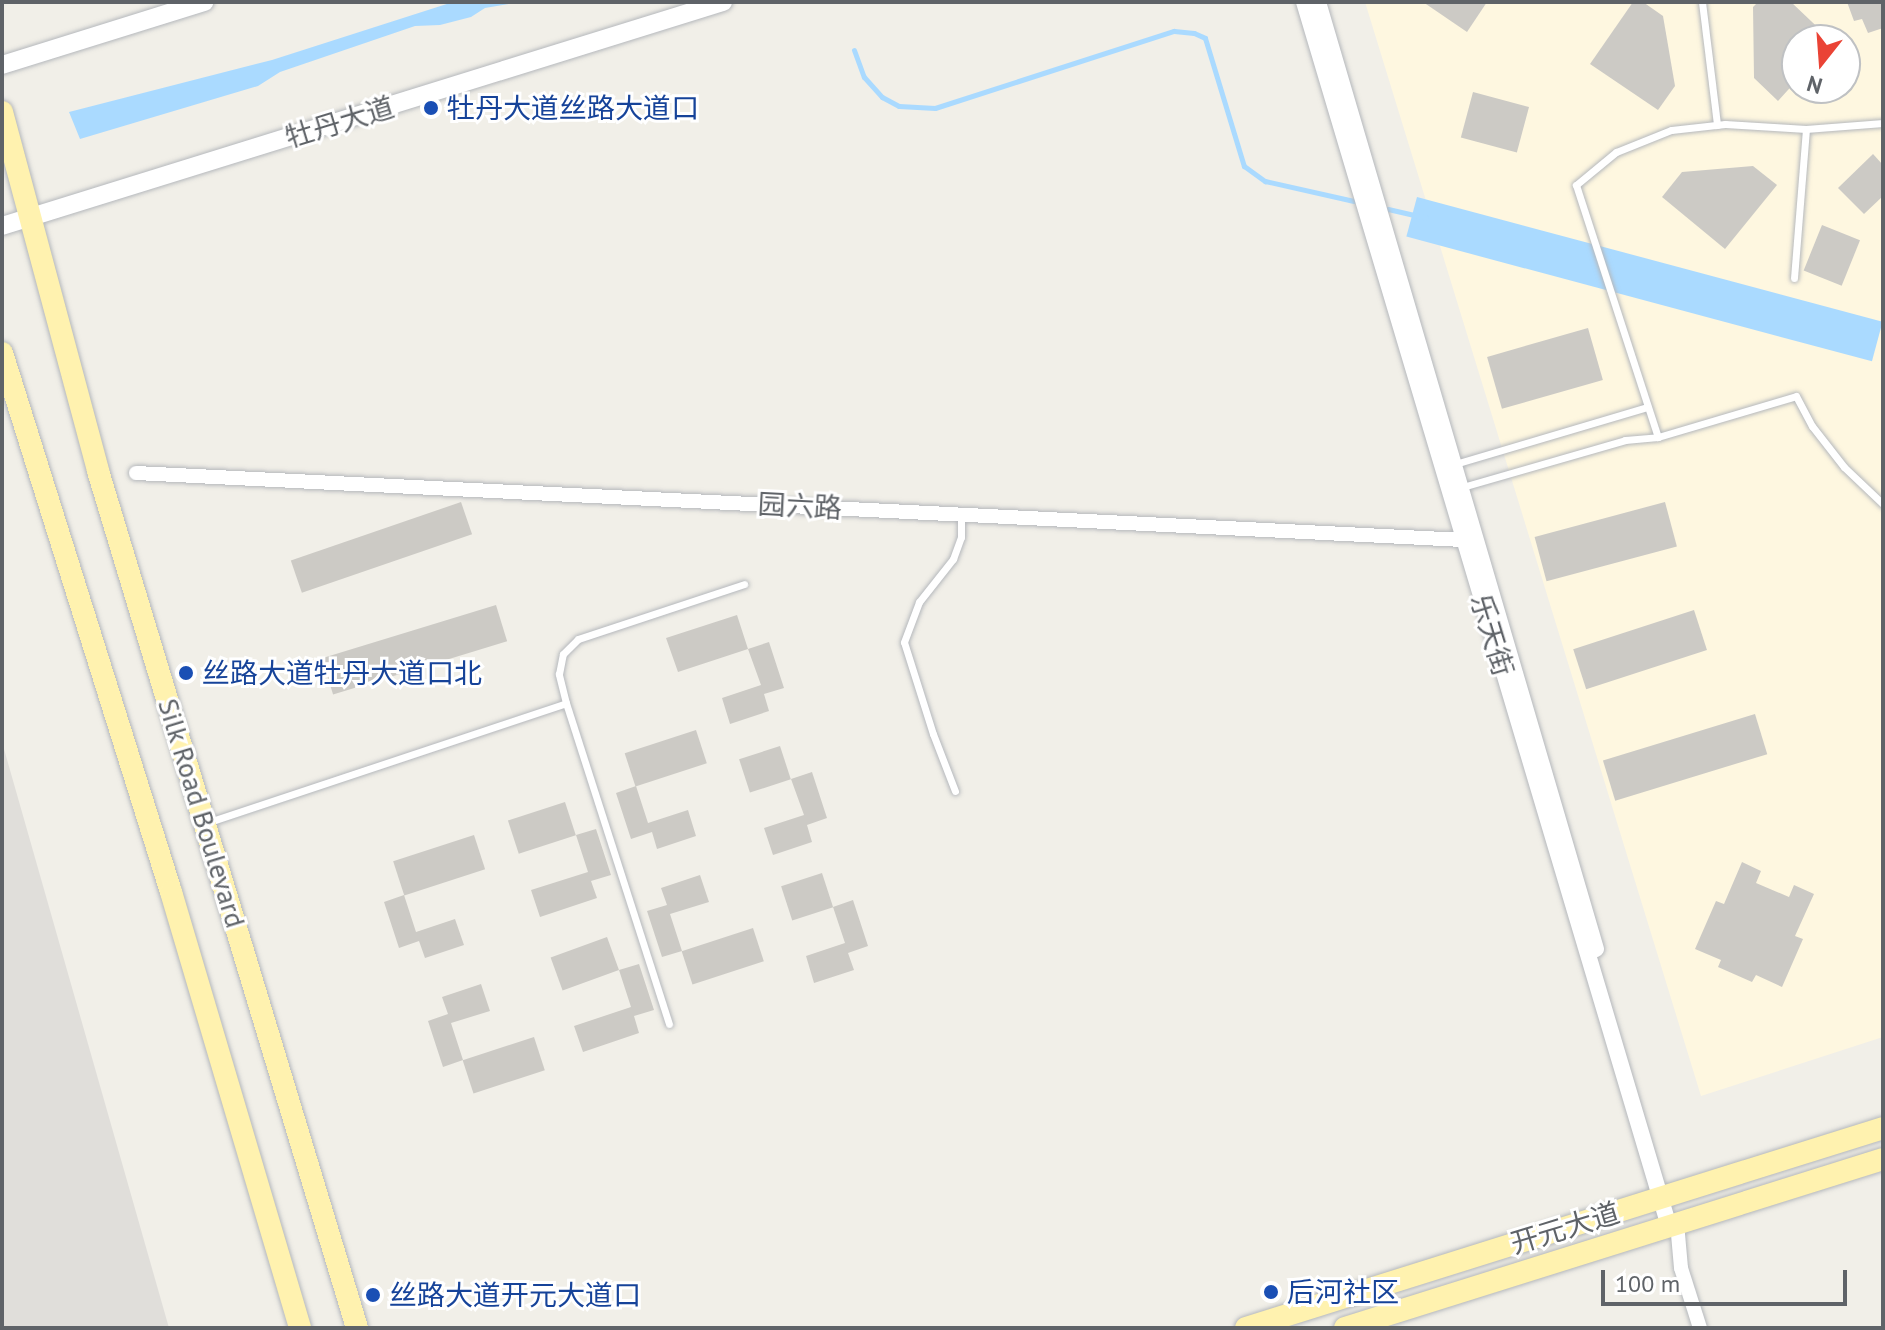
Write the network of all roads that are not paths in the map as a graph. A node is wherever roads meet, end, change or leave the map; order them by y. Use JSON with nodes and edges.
{"nodes":[{"id":1,"x":204,"y":2,"type":"edge"},
{"id":2,"x":723,"y":2,"type":"edge"},
{"id":3,"x":1304,"y":2,"type":"edge"},
{"id":4,"x":1318,"y":2,"type":"edge"},
{"id":5,"x":1702,"y":2,"type":"edge"},
{"id":6,"x":2,"y":65,"type":"edge"},
{"id":7,"x":2,"y":112,"type":"edge"},
{"id":8,"x":1883,"y":123,"type":"edge"},
{"id":9,"x":1717,"y":125,"type":"junction"},
{"id":10,"x":1806,"y":129,"type":"junction"},
{"id":11,"x":29,"y":219,"type":"junction"},
{"id":12,"x":2,"y":226,"type":"edge"},
{"id":13,"x":1794,"y":278,"type":"dead end"},
{"id":14,"x":2,"y":353,"type":"edge"},
{"id":15,"x":1648,"y":407,"type":"junction"},
{"id":16,"x":1658,"y":437,"type":"junction"},
{"id":17,"x":1448,"y":466,"type":"junction"},
{"id":18,"x":136,"y":473,"type":"dead end"},
{"id":19,"x":1455,"y":490,"type":"junction"},
{"id":20,"x":1883,"y":504,"type":"edge"},
{"id":21,"x":961,"y":514,"type":"junction"},
{"id":22,"x":1463,"y":540,"type":"junction"},
{"id":23,"x":744,"y":584,"type":"dead end"},
{"id":24,"x":566,"y":703,"type":"junction"},
{"id":25,"x":955,"y":791,"type":"dead end"},
{"id":26,"x":204,"y":824,"type":"junction"},
{"id":27,"x":669,"y":1024,"type":"dead end"},
{"id":28,"x":1883,"y":1128,"type":"edge"},
{"id":29,"x":1883,"y":1159,"type":"edge"},
{"id":30,"x":1664,"y":1197,"type":"junction"},
{"id":31,"x":1673,"y":1225,"type":"junction"},
{"id":32,"x":300,"y":1328,"type":"edge"},
{"id":33,"x":357,"y":1328,"type":"edge"},
{"id":34,"x":1246,"y":1328,"type":"edge"},
{"id":35,"x":1345,"y":1328,"type":"edge"},
{"id":36,"x":1700,"y":1328,"type":"edge"}],
"edges":[{"from":1,"to":6,"type":"main road"},
{"from":2,"to":11,"type":"main road","name":"牡丹大道"},
{"from":3,"to":17,"type":"street","name":"乐天街"},
{"from":4,"to":17,"type":"street","name":"乐天街"},
{"from":5,"to":9,"type":"lane"},
{"from":7,"to":11,"type":"main road","name":"Silk Road Boulevard"},
{"from":8,"to":10,"type":"lane"},
{"from":9,"to":10,"type":"lane"},
{"from":9,"to":15,"type":"lane"},
{"from":10,"to":13,"type":"lane"},
{"from":11,"to":12,"type":"main road","name":"牡丹大道"},
{"from":11,"to":26,"type":"main road","name":"Silk Road Boulevard"},
{"from":14,"to":32,"type":"main road","name":"Silk Road Boulevard"},
{"from":15,"to":16,"type":"lane"},
{"from":15,"to":17,"type":"lane"},
{"from":16,"to":19,"type":"lane"},
{"from":16,"to":20,"type":"lane"},
{"from":17,"to":19,"type":"street","name":"乐天街"},
{"from":18,"to":21,"type":"street","name":"园六路"},
{"from":19,"to":22,"type":"street","name":"乐天街"},
{"from":19,"to":30,"type":"street","name":"乐天街"},
{"from":21,"to":22,"type":"street","name":"园六路"},
{"from":21,"to":25,"type":"lane"},
{"from":22,"to":30,"type":"street","name":"乐天街"},
{"from":23,"to":24,"type":"lane"},
{"from":24,"to":26,"type":"lane"},
{"from":24,"to":27,"type":"lane"},
{"from":26,"to":33,"type":"main road","name":"Silk Road Boulevard"},
{"from":28,"to":30,"type":"main road","name":"开元大道"},
{"from":29,"to":31,"type":"main road","name":"开元大道"},
{"from":30,"to":31,"type":"street","name":"乐天街"},
{"from":30,"to":34,"type":"main road","name":"开元大道"},
{"from":31,"to":35,"type":"main road","name":"开元大道"},
{"from":31,"to":36,"type":"street","name":"乐天街"}]}
